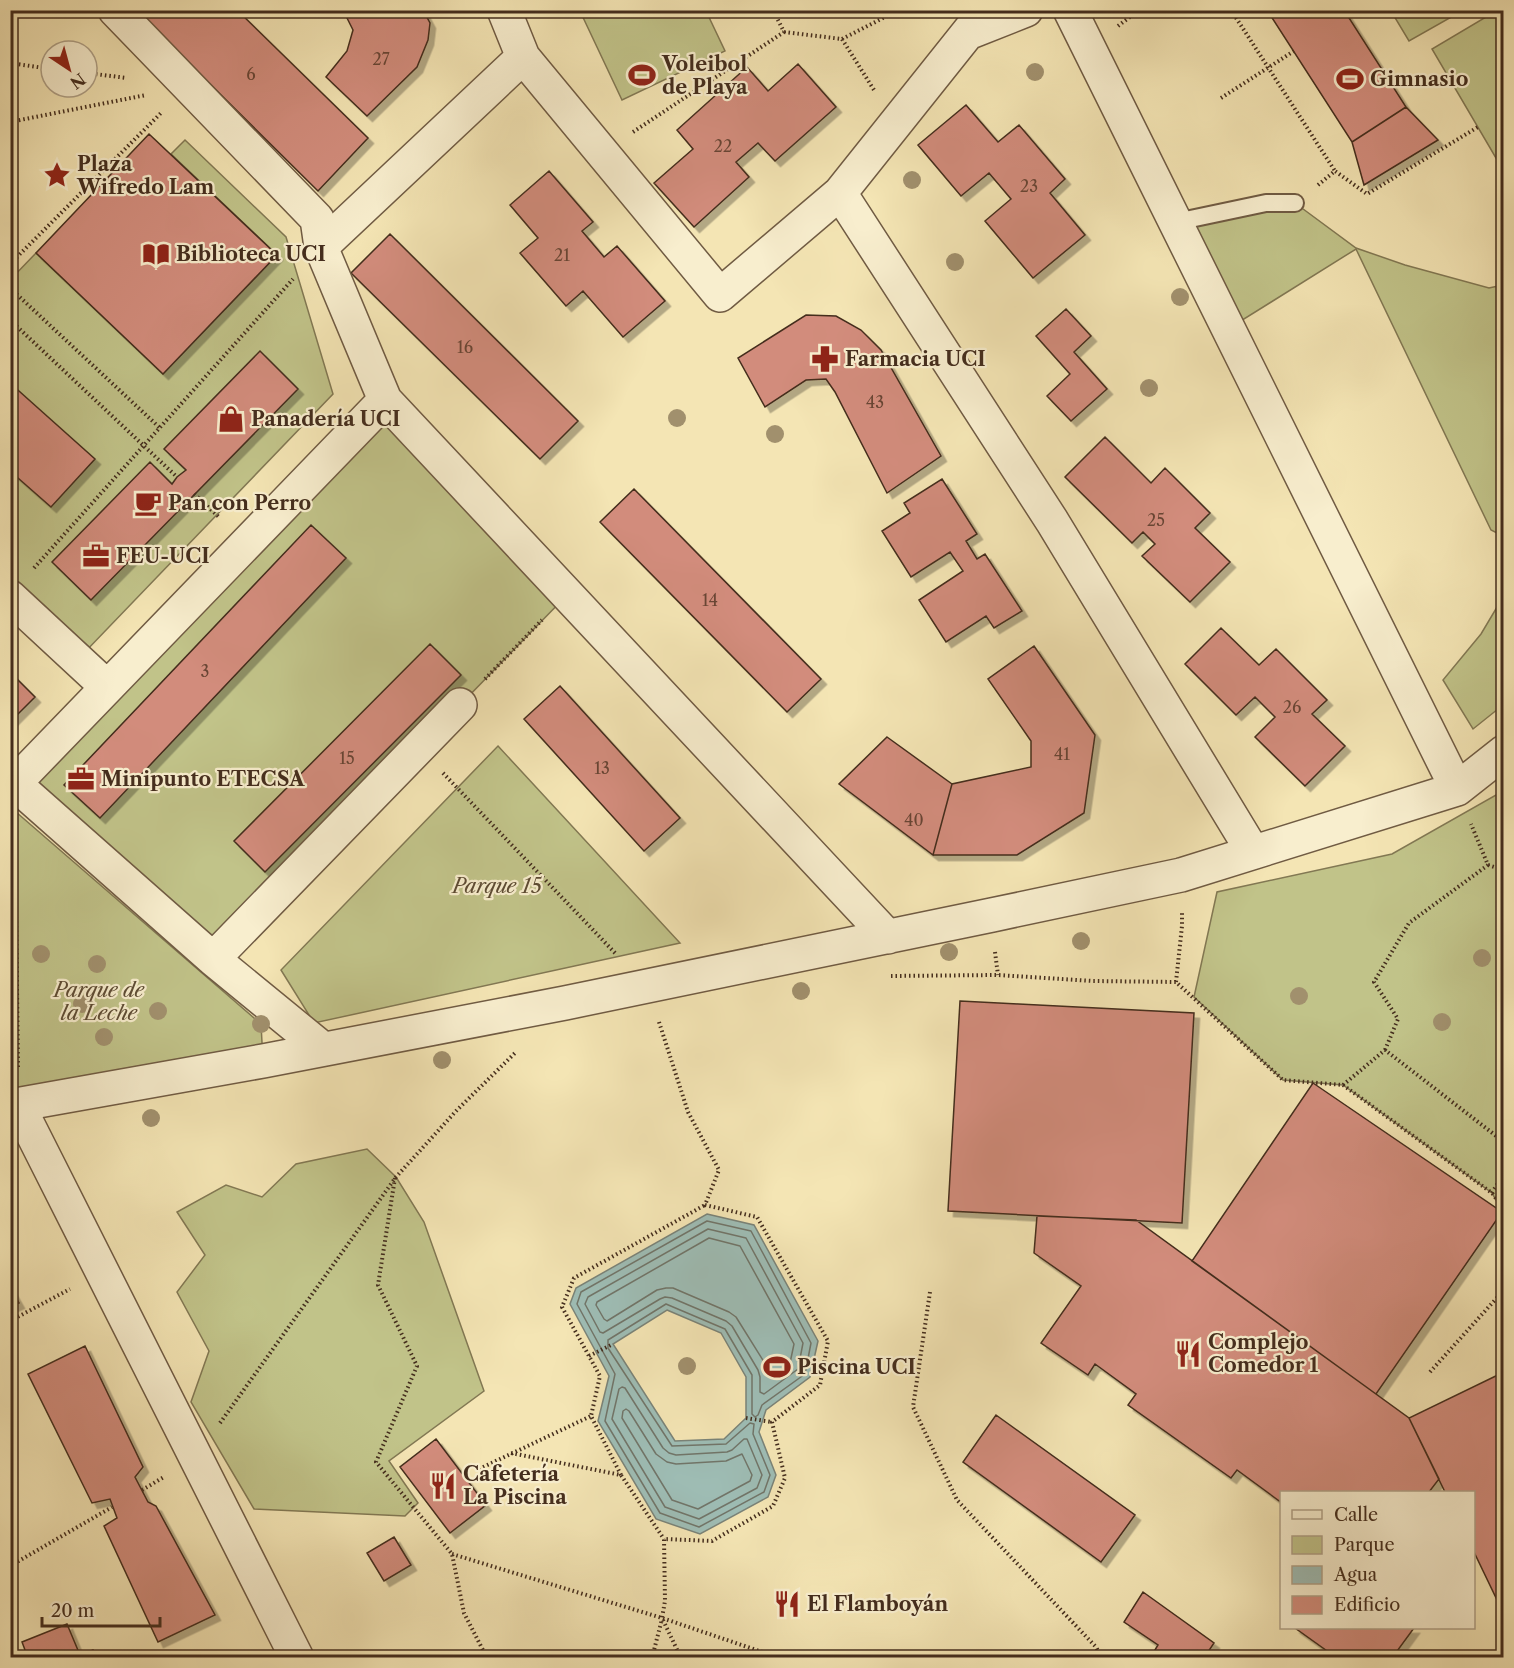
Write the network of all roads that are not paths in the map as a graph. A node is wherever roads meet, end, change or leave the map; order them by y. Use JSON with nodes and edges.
{"nodes":[{"id":1,"x":115,"y":10,"type":"edge"},
{"id":2,"x":504,"y":10,"type":"edge"},
{"id":3,"x":1026,"y":10,"type":"edge"},
{"id":4,"x":1070,"y":10,"type":"edge"},
{"id":5,"x":977,"y":22,"type":"edge"},
{"id":6,"x":524,"y":57,"type":"junction"},
{"id":7,"x":840,"y":193,"type":"junction"},
{"id":8,"x":1295,"y":203,"type":"road end"},
{"id":9,"x":1176,"y":222,"type":"junction"},
{"id":10,"x":321,"y":247,"type":"junction"},
{"id":11,"x":385,"y":400,"type":"junction"},
{"id":12,"x":10,"y":597,"type":"edge"},
{"id":13,"x":107,"y":687,"type":"junction"},
{"id":14,"x":460,"y":705,"type":"road end"},
{"id":15,"x":1503,"y":752,"type":"edge"},
{"id":16,"x":13,"y":786,"type":"edge"},
{"id":17,"x":1457,"y":789,"type":"junction"},
{"id":18,"x":1253,"y":852,"type":"junction"},
{"id":19,"x":888,"y":937,"type":"junction"},
{"id":20,"x":213,"y":960,"type":"junction"},
{"id":21,"x":323,"y":1049,"type":"junction"},
{"id":22,"x":14,"y":1105,"type":"edge"},
{"id":23,"x":297,"y":1658,"type":"edge"}],
"edges":[{"from":1,"to":10,"type":"street"},
{"from":2,"to":6,"type":"street"},
{"from":3,"to":5,"type":"street"},
{"from":4,"to":9,"type":"street"},
{"from":5,"to":7,"type":"street"},
{"from":6,"to":7,"type":"street"},
{"from":6,"to":10,"type":"street"},
{"from":7,"to":18,"type":"street"},
{"from":8,"to":9,"type":"lane"},
{"from":9,"to":17,"type":"street"},
{"from":10,"to":11,"type":"street"},
{"from":11,"to":13,"type":"street"},
{"from":11,"to":19,"type":"street"},
{"from":12,"to":13,"type":"street"},
{"from":13,"to":16,"type":"street"},
{"from":14,"to":20,"type":"street"},
{"from":15,"to":17,"type":"street"},
{"from":16,"to":20,"type":"street"},
{"from":17,"to":18,"type":"street"},
{"from":18,"to":19,"type":"street"},
{"from":19,"to":21,"type":"street"},
{"from":20,"to":21,"type":"street"},
{"from":21,"to":22,"type":"street"},
{"from":22,"to":23,"type":"street"}]}
